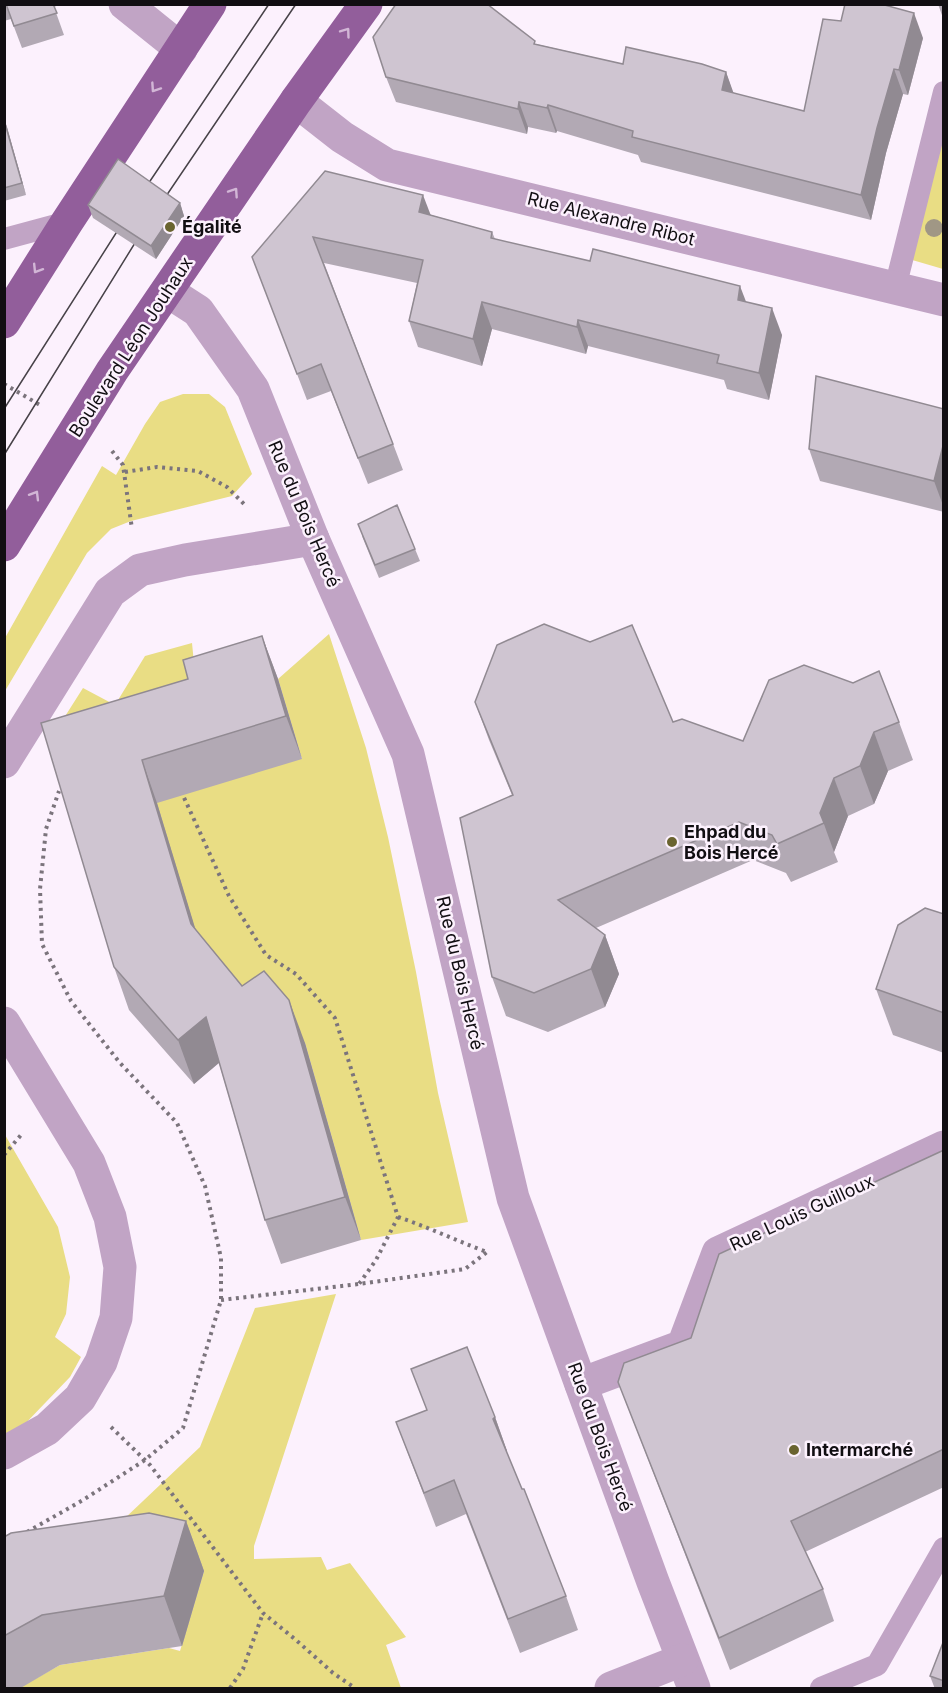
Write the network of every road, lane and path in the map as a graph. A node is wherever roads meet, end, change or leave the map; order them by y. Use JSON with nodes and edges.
{"nodes":[{"id":1,"x":125,"y":4,"type":"edge"},
{"id":2,"x":210,"y":4,"type":"edge"},
{"id":3,"x":366,"y":4,"type":"edge"},
{"id":4,"x":182,"y":49,"type":"junction"},
{"id":5,"x":944,"y":92,"type":"edge"},
{"id":6,"x":296,"y":101,"type":"junction"},
{"id":7,"x":67,"y":222,"type":"junction"},
{"id":8,"x":4,"y":239,"type":"edge"},
{"id":9,"x":895,"y":288,"type":"junction"},
{"id":10,"x":167,"y":291,"type":"junction"},
{"id":11,"x":944,"y":300,"type":"edge"},
{"id":12,"x":4,"y":322,"type":"edge"},
{"id":13,"x":125,"y":472,"type":"dead end"},
{"id":14,"x":248,"y":509,"type":"dead end"},
{"id":15,"x":313,"y":539,"type":"junction"},
{"id":16,"x":4,"y":545,"type":"edge"},
{"id":17,"x":4,"y":762,"type":"edge"},
{"id":18,"x":178,"y":784,"type":"edge"},
{"id":19,"x":4,"y":1023,"type":"edge"},
{"id":20,"x":944,"y":1147,"type":"edge"},
{"id":21,"x":398,"y":1217,"type":"junction"},
{"id":22,"x":359,"y":1284,"type":"junction"},
{"id":23,"x":221,"y":1300,"type":"dead end"},
{"id":24,"x":581,"y":1384,"type":"junction"},
{"id":25,"x":80,"y":1398,"type":"junction"},
{"id":26,"x":4,"y":1453,"type":"edge"},
{"id":27,"x":944,"y":1548,"type":"edge"},
{"id":28,"x":263,"y":1613,"type":"junction"},
{"id":29,"x":688,"y":1674,"type":"edge"},
{"id":30,"x":230,"y":1689,"type":"edge"},
{"id":31,"x":355,"y":1689,"type":"edge"},
{"id":32,"x":611,"y":1689,"type":"edge"},
{"id":33,"x":821,"y":1689,"type":"edge"}],
"edges":[{"from":1,"to":4,"type":"street"},
{"from":2,"to":4,"type":"main road"},
{"from":6,"to":3,"type":"main road","name":"Boulevard Léon Jouhaux","one_way":true},
{"from":4,"to":7,"type":"main road","one_way":true},
{"from":5,"to":9,"type":"lane"},
{"from":6,"to":9,"type":"street","name":"Rue Alexandre Ribot"},
{"from":10,"to":6,"type":"main road","name":"Boulevard Léon Jouhaux","one_way":true},
{"from":7,"to":8,"type":"lane"},
{"from":7,"to":12,"type":"main road","one_way":true},
{"from":9,"to":11,"type":"street","name":"Rue Alexandre Ribot"},
{"from":10,"to":15,"type":"street","name":"Rue du Bois Hercé"},
{"from":16,"to":10,"type":"main road","name":"Boulevard Léon Jouhaux","one_way":true},
{"from":13,"to":14,"type":"path"},
{"from":15,"to":17,"type":"street"},
{"from":15,"to":24,"type":"street","name":"Rue du Bois Hercé"},
{"from":18,"to":21,"type":"path"},
{"from":19,"to":25,"type":"street"},
{"from":20,"to":24,"type":"street","name":"Rue Louis Guilloux"},
{"from":21,"to":22,"type":"path"},
{"from":21,"to":22,"type":"path"},
{"from":22,"to":23,"type":"path"},
{"from":24,"to":29,"type":"street","name":"Rue du Bois Hercé"},
{"from":25,"to":26,"type":"street"},
{"from":25,"to":28,"type":"path"},
{"from":27,"to":33,"type":"lane"},
{"from":28,"to":30,"type":"path"},
{"from":28,"to":31,"type":"path"},
{"from":29,"to":32,"type":"street"}]}
